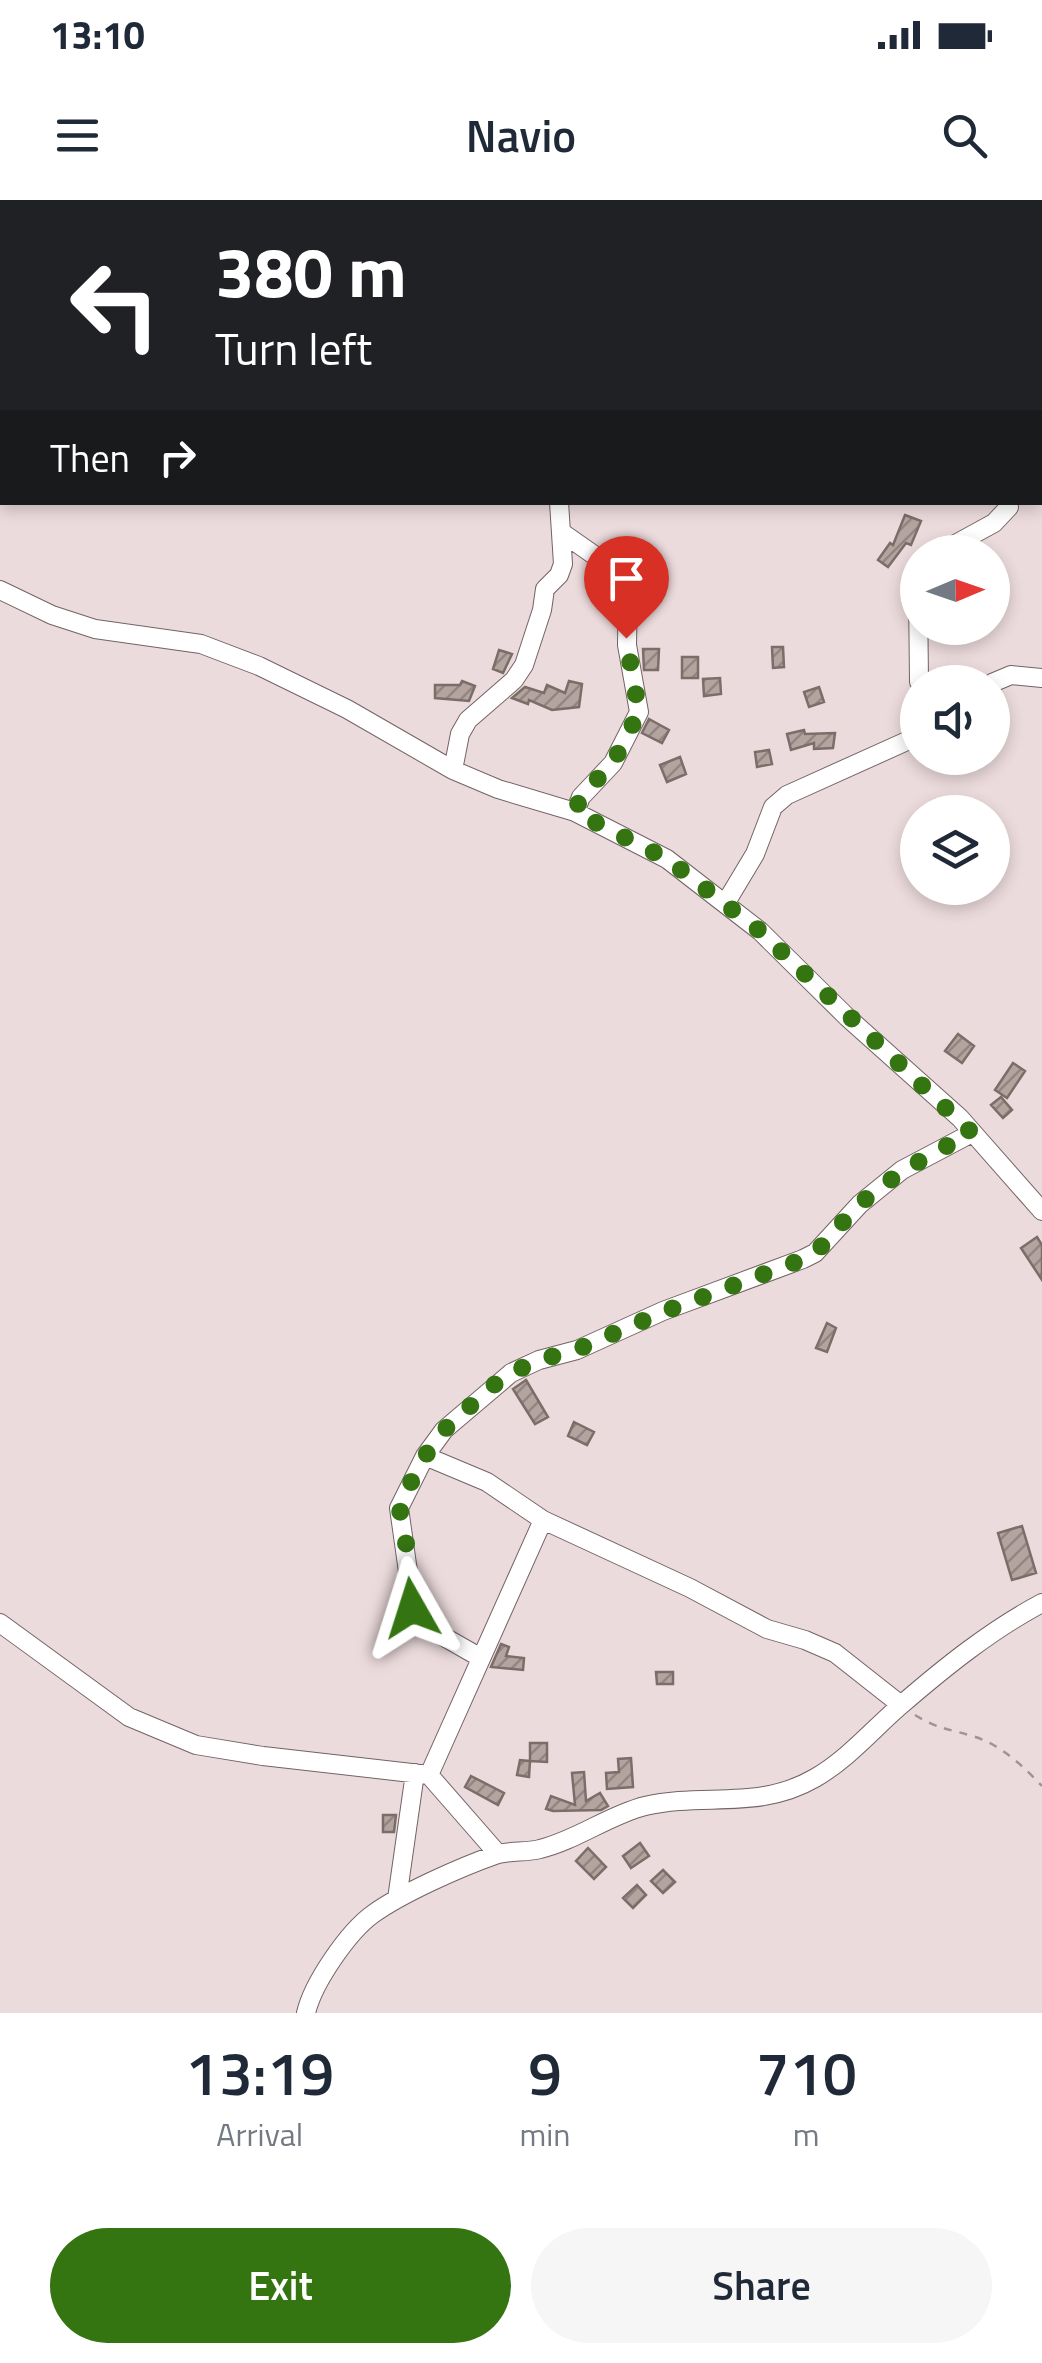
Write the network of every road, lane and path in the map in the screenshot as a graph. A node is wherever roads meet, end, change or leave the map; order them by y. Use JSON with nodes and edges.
{"nodes":[{"id":1,"x":560,"y":505,"type":"edge"},
{"id":2,"x":1009,"y":508,"type":"dead end"},
{"id":3,"x":561,"y":532,"type":"junction"},
{"id":4,"x":972,"y":535,"type":"edge"},
{"id":5,"x":0,"y":590,"type":"edge"},
{"id":6,"x":1010,"y":676,"type":"edge"},
{"id":7,"x":1042,"y":678,"type":"edge"},
{"id":8,"x":900,"y":744,"type":"edge"},
{"id":9,"x":453,"y":770,"type":"junction"},
{"id":10,"x":575,"y":812,"type":"junction"},
{"id":11,"x":725,"y":904,"type":"junction"},
{"id":12,"x":972,"y":1133,"type":"junction"},
{"id":13,"x":1042,"y":1211,"type":"edge"},
{"id":14,"x":425,"y":1456,"type":"junction"},
{"id":15,"x":542,"y":1520,"type":"junction"},
{"id":16,"x":1042,"y":1603,"type":"edge"},
{"id":17,"x":0,"y":1623,"type":"edge"},
{"id":18,"x":481,"y":1658,"type":"junction"},
{"id":19,"x":901,"y":1705,"type":"junction"},
{"id":20,"x":422,"y":1774,"type":"junction"},
{"id":21,"x":1042,"y":1786,"type":"edge"},
{"id":22,"x":498,"y":1854,"type":"junction"},
{"id":23,"x":398,"y":1899,"type":"junction"},
{"id":24,"x":306,"y":2013,"type":"edge"}],
"edges":[{"from":1,"to":3,"type":"street"},
{"from":2,"to":4,"type":"street"},
{"from":3,"to":9,"type":"street"},
{"from":3,"to":10,"type":"street"},
{"from":5,"to":9,"type":"street"},
{"from":6,"to":7,"type":"street"},
{"from":8,"to":11,"type":"street"},
{"from":9,"to":10,"type":"street"},
{"from":10,"to":11,"type":"street"},
{"from":11,"to":12,"type":"street"},
{"from":12,"to":13,"type":"street"},
{"from":12,"to":14,"type":"street"},
{"from":14,"to":15,"type":"street"},
{"from":14,"to":18,"type":"street"},
{"from":15,"to":18,"type":"street"},
{"from":15,"to":19,"type":"street"},
{"from":16,"to":19,"type":"street"},
{"from":17,"to":20,"type":"street"},
{"from":18,"to":20,"type":"street"},
{"from":19,"to":21,"type":"path"},
{"from":19,"to":22,"type":"street"},
{"from":20,"to":22,"type":"street"},
{"from":20,"to":23,"type":"street"},
{"from":22,"to":23,"type":"street"},
{"from":23,"to":24,"type":"street"}]}
